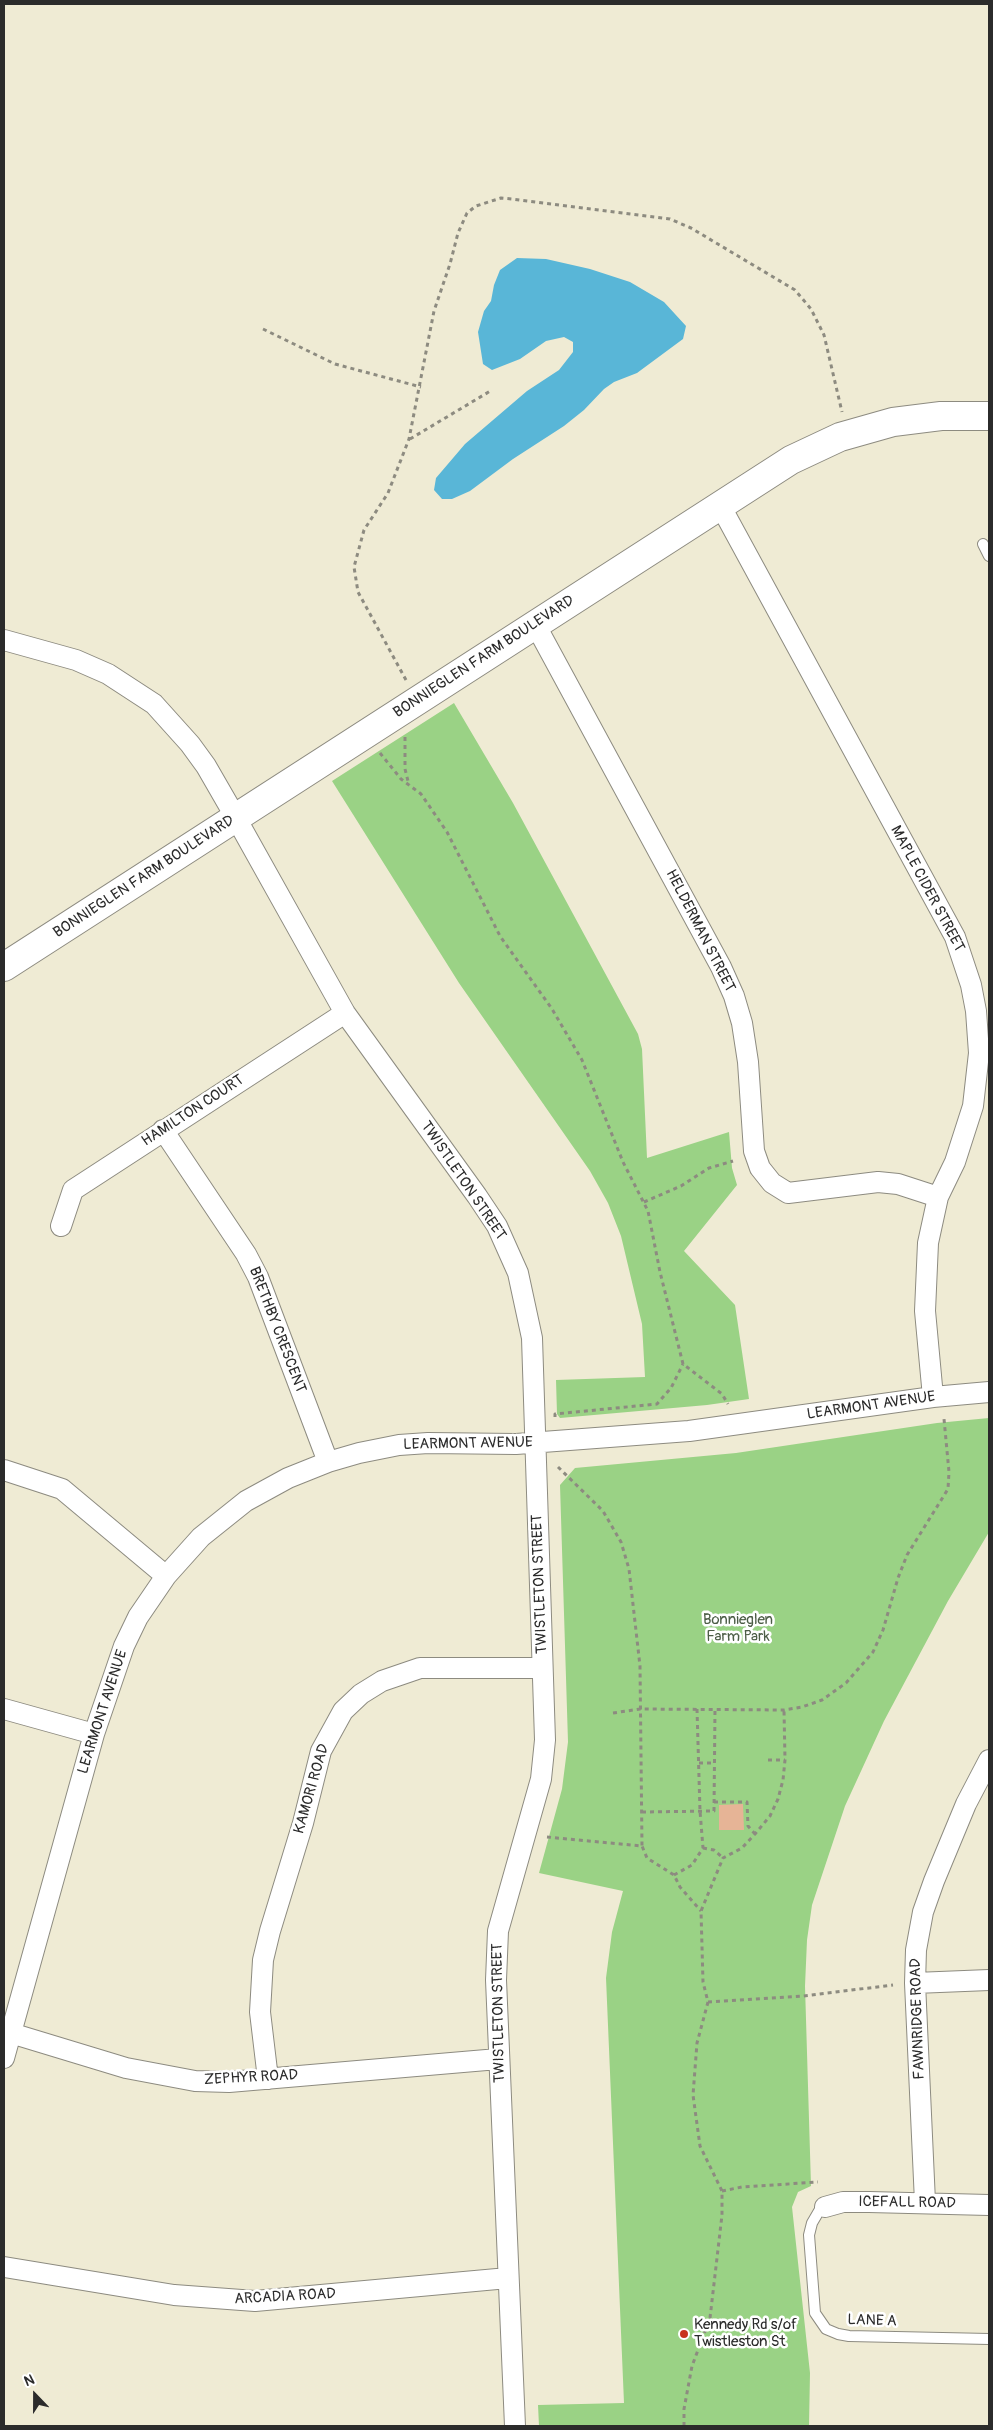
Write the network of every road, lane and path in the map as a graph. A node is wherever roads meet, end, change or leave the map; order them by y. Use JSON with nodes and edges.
{"nodes":[{"id":1,"x":263,"y":329,"type":"dead end"},
{"id":2,"x":421,"y":387,"type":"junction"},
{"id":3,"x":492,"y":390,"type":"dead end"},
{"id":4,"x":842,"y":412,"type":"dead end"},
{"id":5,"x":989,"y":416,"type":"edge"},
{"id":6,"x":410,"y":439,"type":"junction"},
{"id":7,"x":720,"y":505,"type":"junction"},
{"id":8,"x":982,"y":544,"type":"dead end"},
{"id":9,"x":989,"y":556,"type":"edge"},
{"id":10,"x":535,"y":624,"type":"junction"},
{"id":11,"x":4,"y":640,"type":"edge"},
{"id":12,"x":406,"y":680,"type":"dead end"},
{"id":13,"x":406,"y":737,"type":"dead end"},
{"id":14,"x":380,"y":753,"type":"dead end"},
{"id":15,"x":410,"y":786,"type":"junction"},
{"id":16,"x":236,"y":818,"type":"junction"},
{"id":17,"x":4,"y":967,"type":"edge"},
{"id":18,"x":345,"y":1013,"type":"junction"},
{"id":19,"x":163,"y":1130,"type":"junction"},
{"id":20,"x":733,"y":1162,"type":"dead end"},
{"id":21,"x":938,"y":1197,"type":"junction"},
{"id":22,"x":644,"y":1202,"type":"junction"},
{"id":23,"x":61,"y":1226,"type":"dead end"},
{"id":24,"x":683,"y":1364,"type":"junction"},
{"id":25,"x":989,"y":1392,"type":"edge"},
{"id":26,"x":933,"y":1397,"type":"junction"},
{"id":27,"x":728,"y":1404,"type":"dead end"},
{"id":28,"x":944,"y":1419,"type":"dead end"},
{"id":29,"x":555,"y":1420,"type":"dead end"},
{"id":30,"x":535,"y":1443,"type":"junction"},
{"id":31,"x":328,"y":1462,"type":"junction"},
{"id":32,"x":558,"y":1467,"type":"dead end"},
{"id":33,"x":4,"y":1470,"type":"edge"},
{"id":34,"x":166,"y":1576,"type":"junction"},
{"id":35,"x":542,"y":1668,"type":"junction"},
{"id":36,"x":4,"y":1709,"type":"edge"},
{"id":37,"x":640,"y":1709,"type":"junction"},
{"id":38,"x":697,"y":1709,"type":"junction"},
{"id":39,"x":715,"y":1709,"type":"junction"},
{"id":40,"x":784,"y":1710,"type":"junction"},
{"id":41,"x":613,"y":1713,"type":"dead end"},
{"id":42,"x":94,"y":1734,"type":"junction"},
{"id":43,"x":768,"y":1760,"type":"dead end"},
{"id":44,"x":785,"y":1760,"type":"junction"},
{"id":45,"x":989,"y":1760,"type":"edge"},
{"id":46,"x":699,"y":1763,"type":"junction"},
{"id":47,"x":713,"y":1763,"type":"junction"},
{"id":48,"x":714,"y":1802,"type":"junction"},
{"id":49,"x":700,"y":1811,"type":"junction"},
{"id":50,"x":642,"y":1812,"type":"junction"},
{"id":51,"x":755,"y":1834,"type":"junction"},
{"id":52,"x":547,"y":1837,"type":"dead end"},
{"id":53,"x":642,"y":1846,"type":"junction"},
{"id":54,"x":703,"y":1848,"type":"junction"},
{"id":55,"x":723,"y":1858,"type":"junction"},
{"id":56,"x":674,"y":1875,"type":"junction"},
{"id":57,"x":701,"y":1911,"type":"junction"},
{"id":58,"x":989,"y":1980,"type":"edge"},
{"id":59,"x":915,"y":1982,"type":"junction"},
{"id":60,"x":893,"y":1985,"type":"dead end"},
{"id":61,"x":708,"y":2002,"type":"junction"},
{"id":62,"x":7,"y":2032,"type":"edge"},
{"id":63,"x":4,"y":2058,"type":"edge"},
{"id":64,"x":498,"y":2059,"type":"junction"},
{"id":65,"x":268,"y":2079,"type":"junction"},
{"id":66,"x":818,"y":2182,"type":"dead end"},
{"id":67,"x":722,"y":2191,"type":"junction"},
{"id":68,"x":925,"y":2202,"type":"junction"},
{"id":69,"x":989,"y":2205,"type":"edge"},
{"id":70,"x":825,"y":2207,"type":"joint"},
{"id":71,"x":4,"y":2267,"type":"edge"},
{"id":72,"x":508,"y":2278,"type":"junction"},
{"id":73,"x":989,"y":2339,"type":"edge"},
{"id":74,"x":515,"y":2426,"type":"edge"},
{"id":75,"x":684,"y":2426,"type":"edge"}],
"edges":[{"from":1,"to":2,"type":"path"},
{"from":2,"to":4,"type":"path"},
{"from":2,"to":6,"type":"path"},
{"from":3,"to":6,"type":"path"},
{"from":5,"to":7,"type":"street","name":"BONNIEGLEN FARM BOULEVARD"},
{"from":6,"to":12,"type":"path"},
{"from":7,"to":10,"type":"street","name":"BONNIEGLEN FARM BOULEVARD"},
{"from":7,"to":21,"type":"street","name":"MAPLE CIDER STREET"},
{"from":8,"to":9,"type":"lane"},
{"from":10,"to":16,"type":"street","name":"BONNIEGLEN FARM BOULEVARD"},
{"from":10,"to":21,"type":"street","name":"HELDERMAN STREET"},
{"from":11,"to":16,"type":"street","name":"TWISTLETON STREET"},
{"from":13,"to":15,"type":"path"},
{"from":14,"to":15,"type":"path"},
{"from":15,"to":22,"type":"path"},
{"from":16,"to":17,"type":"street","name":"BONNIEGLEN FARM BOULEVARD"},
{"from":16,"to":18,"type":"street","name":"TWISTLETON STREET"},
{"from":18,"to":19,"type":"street","name":"HAMILTON COURT"},
{"from":18,"to":30,"type":"street","name":"TWISTLETON STREET"},
{"from":19,"to":23,"type":"street","name":"HAMILTON COURT"},
{"from":19,"to":31,"type":"street","name":"BRETHBY CRESCENT"},
{"from":20,"to":22,"type":"path"},
{"from":21,"to":26,"type":"street","name":"MAPLE CIDER STREET"},
{"from":22,"to":24,"type":"path"},
{"from":24,"to":27,"type":"path"},
{"from":24,"to":29,"type":"path"},
{"from":25,"to":26,"type":"street","name":"LEARMONT AVENUE"},
{"from":26,"to":30,"type":"street","name":"LEARMONT AVENUE"},
{"from":28,"to":40,"type":"path"},
{"from":30,"to":31,"type":"street","name":"LEARMONT AVENUE"},
{"from":30,"to":35,"type":"street","name":"TWISTLETON STREET"},
{"from":31,"to":34,"type":"street","name":"LEARMONT AVENUE"},
{"from":32,"to":37,"type":"path"},
{"from":33,"to":34,"type":"street"},
{"from":34,"to":42,"type":"street","name":"LEARMONT AVENUE"},
{"from":35,"to":64,"type":"street","name":"TWISTLETON STREET"},
{"from":35,"to":65,"type":"street","name":"KAMORI ROAD"},
{"from":36,"to":42,"type":"street"},
{"from":37,"to":38,"type":"path"},
{"from":37,"to":41,"type":"path"},
{"from":37,"to":50,"type":"path"},
{"from":38,"to":39,"type":"path"},
{"from":38,"to":46,"type":"path"},
{"from":39,"to":40,"type":"path"},
{"from":39,"to":47,"type":"path"},
{"from":40,"to":44,"type":"path"},
{"from":42,"to":62,"type":"street","name":"LEARMONT AVENUE"},
{"from":43,"to":44,"type":"path"},
{"from":44,"to":51,"type":"path"},
{"from":45,"to":59,"type":"street","name":"FAWNRIDGE ROAD"},
{"from":46,"to":47,"type":"path"},
{"from":46,"to":49,"type":"path"},
{"from":47,"to":48,"type":"path"},
{"from":48,"to":49,"type":"path"},
{"from":48,"to":51,"type":"path"},
{"from":49,"to":50,"type":"path"},
{"from":49,"to":54,"type":"path"},
{"from":50,"to":53,"type":"path"},
{"from":51,"to":55,"type":"path"},
{"from":52,"to":53,"type":"path"},
{"from":53,"to":56,"type":"path"},
{"from":54,"to":55,"type":"path"},
{"from":54,"to":56,"type":"path"},
{"from":55,"to":57,"type":"path"},
{"from":56,"to":57,"type":"path"},
{"from":57,"to":61,"type":"path"},
{"from":58,"to":59,"type":"street"},
{"from":59,"to":68,"type":"street","name":"FAWNRIDGE ROAD"},
{"from":60,"to":61,"type":"path"},
{"from":61,"to":67,"type":"path"},
{"from":62,"to":63,"type":"street","name":"LEARMONT AVENUE"},
{"from":62,"to":65,"type":"street","name":"ZEPHYR ROAD"},
{"from":64,"to":65,"type":"street","name":"ZEPHYR ROAD"},
{"from":64,"to":72,"type":"street","name":"TWISTLETON STREET"},
{"from":66,"to":67,"type":"path"},
{"from":67,"to":75,"type":"path"},
{"from":68,"to":69,"type":"street","name":"ICEFALL ROAD"},
{"from":68,"to":70,"type":"street","name":"ICEFALL ROAD"},
{"from":70,"to":73,"type":"lane","name":"LANE A"},
{"from":71,"to":72,"type":"street","name":"ARCADIA ROAD"},
{"from":72,"to":74,"type":"street","name":"TWISTLETON STREET"}]}
